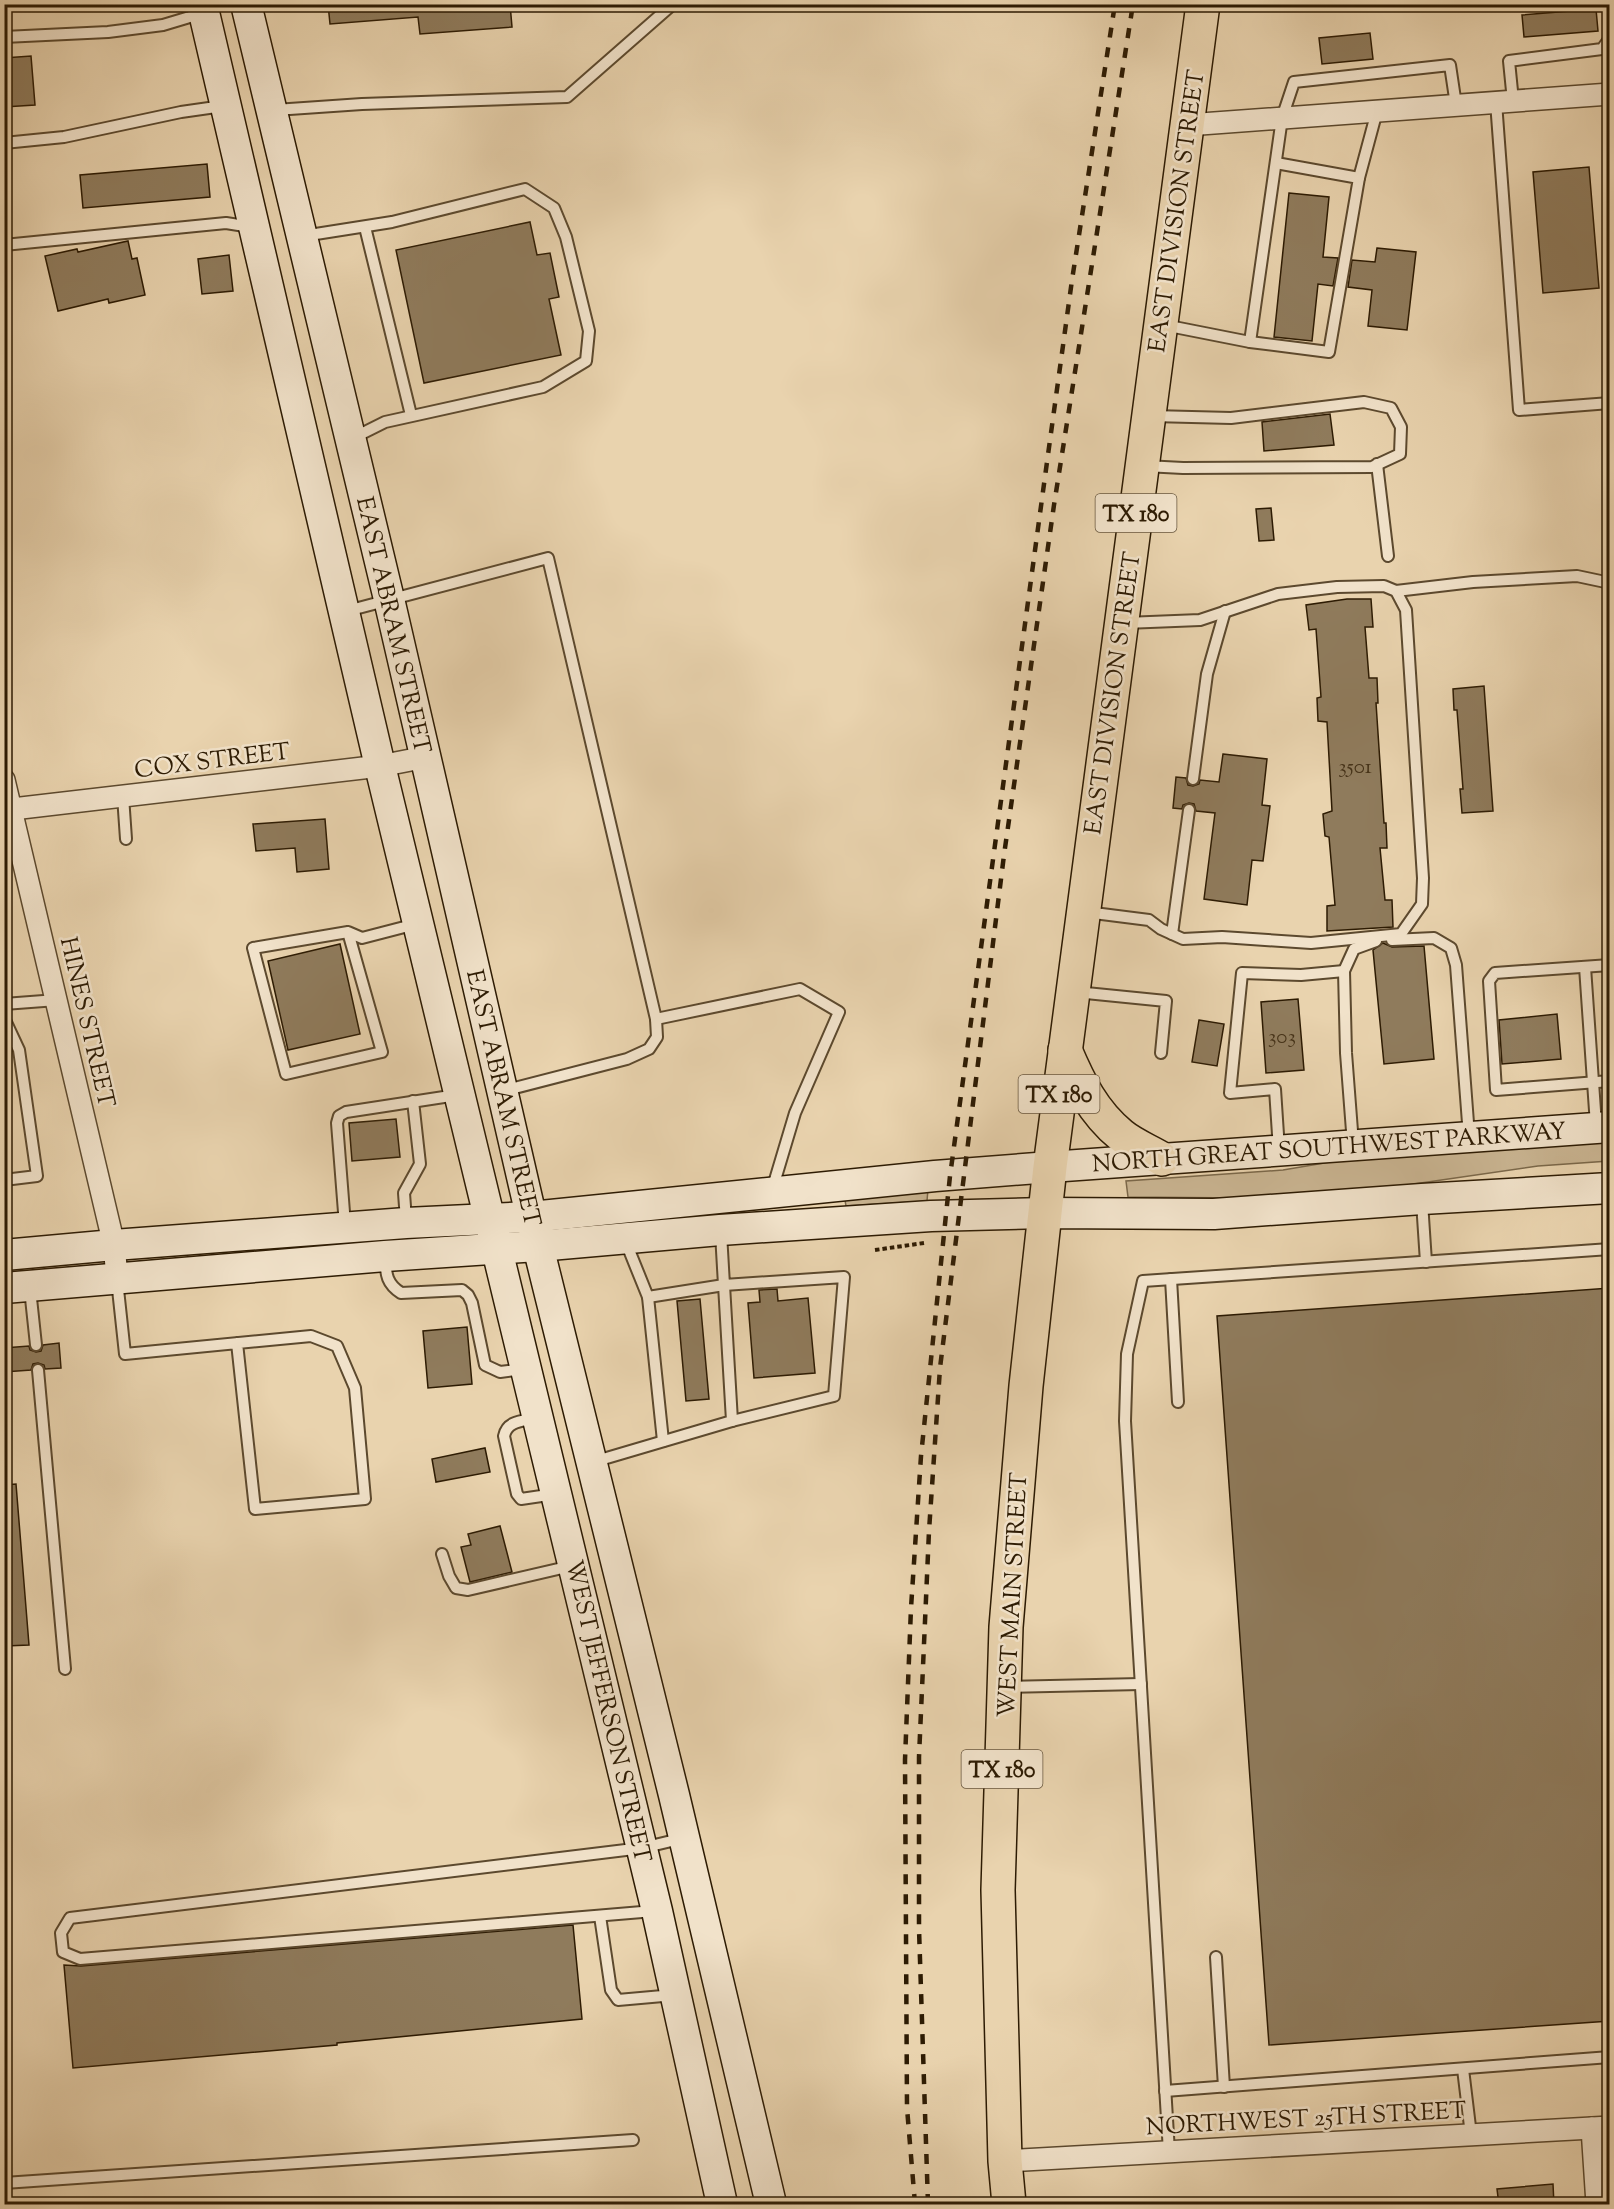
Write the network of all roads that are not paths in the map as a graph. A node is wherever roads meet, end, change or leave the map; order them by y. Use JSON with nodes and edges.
{"nodes":[{"id":1,"x":246,"y":4,"type":"edge"},
{"id":2,"x":673,"y":4,"type":"edge"},
{"id":3,"x":1203,"y":4,"type":"edge"},
{"id":4,"x":209,"y":7,"type":"edge"},
{"id":5,"x":4,"y":37,"type":"edge"},
{"id":6,"x":1610,"y":38,"type":"edge"},
{"id":7,"x":1610,"y":94,"type":"edge"},
{"id":8,"x":1504,"y":102,"type":"junction"},
{"id":9,"x":1456,"y":105,"type":"junction"},
{"id":10,"x":226,"y":106,"type":"junction"},
{"id":11,"x":271,"y":111,"type":"junction"},
{"id":12,"x":1377,"y":111,"type":"junction"},
{"id":13,"x":1282,"y":118,"type":"junction"},
{"id":14,"x":1187,"y":125,"type":"junction"},
{"id":15,"x":4,"y":142,"type":"edge"},
{"id":16,"x":1276,"y":163,"type":"junction"},
{"id":17,"x":1359,"y":178,"type":"junction"},
{"id":18,"x":255,"y":227,"type":"junction"},
{"id":19,"x":365,"y":227,"type":"junction"},
{"id":20,"x":301,"y":237,"type":"junction"},
{"id":21,"x":4,"y":245,"type":"edge"},
{"id":22,"x":1161,"y":324,"type":"junction"},
{"id":23,"x":1250,"y":342,"type":"junction"},
{"id":24,"x":333,"y":371,"type":"junction"},
{"id":25,"x":1610,"y":403,"type":"edge"},
{"id":26,"x":411,"y":416,"type":"junction"},
{"id":27,"x":1149,"y":416,"type":"junction"},
{"id":28,"x":350,"y":440,"type":"junction"},
{"id":29,"x":1377,"y":464,"type":"junction"},
{"id":30,"x":1142,"y":466,"type":"junction"},
{"id":31,"x":1388,"y":556,"type":"dead end"},
{"id":32,"x":1610,"y":583,"type":"edge"},
{"id":33,"x":1396,"y":591,"type":"junction"},
{"id":34,"x":389,"y":599,"type":"junction"},
{"id":35,"x":1226,"y":611,"type":"junction"},
{"id":36,"x":344,"y":612,"type":"junction"},
{"id":37,"x":1122,"y":623,"type":"junction"},
{"id":38,"x":426,"y":757,"type":"junction"},
{"id":39,"x":380,"y":766,"type":"junction"},
{"id":40,"x":1193,"y":779,"type":"dead end"},
{"id":41,"x":4,"y":780,"type":"edge"},
{"id":42,"x":123,"y":796,"type":"junction"},
{"id":43,"x":8,"y":809,"type":"edge"},
{"id":44,"x":1189,"y":810,"type":"dead end"},
{"id":45,"x":126,"y":839,"type":"dead end"},
{"id":46,"x":1083,"y":911,"type":"junction"},
{"id":47,"x":419,"y":923,"type":"junction"},
{"id":48,"x":348,"y":932,"type":"junction"},
{"id":49,"x":1172,"y":934,"type":"junction"},
{"id":50,"x":1610,"y":965,"type":"edge"},
{"id":51,"x":1585,"y":967,"type":"junction"},
{"id":52,"x":1344,"y":970,"type":"junction"},
{"id":53,"x":1073,"y":992,"type":"junction"},
{"id":54,"x":57,"y":1000,"type":"junction"},
{"id":55,"x":4,"y":1004,"type":"edge"},
{"id":56,"x":4,"y":1018,"type":"edge"},
{"id":57,"x":656,"y":1019,"type":"junction"},
{"id":58,"x":1065,"y":1049,"type":"junction"},
{"id":59,"x":1161,"y":1053,"type":"dead end"},
{"id":60,"x":1610,"y":1081,"type":"edge"},
{"id":61,"x":1592,"y":1083,"type":"junction"},
{"id":62,"x":503,"y":1091,"type":"junction"},
{"id":63,"x":461,"y":1094,"type":"junction"},
{"id":64,"x":413,"y":1101,"type":"junction"},
{"id":65,"x":1603,"y":1127,"type":"edge"},
{"id":66,"x":1469,"y":1136,"type":"junction"},
{"id":67,"x":1353,"y":1145,"type":"junction"},
{"id":68,"x":1279,"y":1150,"type":"junction"},
{"id":69,"x":1162,"y":1159,"type":"junction"},
{"id":70,"x":1050,"y":1167,"type":"junction"},
{"id":71,"x":4,"y":1180,"type":"edge"},
{"id":72,"x":1610,"y":1188,"type":"edge"},
{"id":73,"x":771,"y":1192,"type":"junction"},
{"id":74,"x":1422,"y":1199,"type":"junction"},
{"id":75,"x":1045,"y":1213,"type":"junction"},
{"id":76,"x":531,"y":1217,"type":"junction"},
{"id":77,"x":491,"y":1219,"type":"junction"},
{"id":78,"x":406,"y":1223,"type":"junction"},
{"id":79,"x":345,"y":1228,"type":"junction"},
{"id":80,"x":720,"y":1230,"type":"junction"},
{"id":81,"x":625,"y":1238,"type":"junction"},
{"id":82,"x":114,"y":1245,"type":"junction"},
{"id":83,"x":538,"y":1246,"type":"junction"},
{"id":84,"x":498,"y":1249,"type":"junction"},
{"id":85,"x":1610,"y":1249,"type":"edge"},
{"id":86,"x":4,"y":1255,"type":"edge"},
{"id":87,"x":385,"y":1256,"type":"junction"},
{"id":88,"x":1426,"y":1262,"type":"junction"},
{"id":89,"x":117,"y":1277,"type":"junction"},
{"id":90,"x":1171,"y":1280,"type":"junction"},
{"id":91,"x":724,"y":1285,"type":"junction"},
{"id":92,"x":17,"y":1287,"type":"edge"},
{"id":93,"x":648,"y":1297,"type":"junction"},
{"id":94,"x":237,"y":1343,"type":"junction"},
{"id":95,"x":36,"y":1345,"type":"dead end"},
{"id":96,"x":527,"y":1369,"type":"junction"},
{"id":97,"x":38,"y":1370,"type":"dead end"},
{"id":98,"x":1178,"y":1402,"type":"dead end"},
{"id":99,"x":539,"y":1417,"type":"junction"},
{"id":100,"x":732,"y":1421,"type":"junction"},
{"id":101,"x":663,"y":1441,"type":"junction"},
{"id":102,"x":592,"y":1462,"type":"junction"},
{"id":103,"x":559,"y":1502,"type":"junction"},
{"id":104,"x":603,"y":1502,"type":"junction"},
{"id":105,"x":442,"y":1554,"type":"dead end"},
{"id":106,"x":574,"y":1565,"type":"junction"},
{"id":107,"x":65,"y":1669,"type":"dead end"},
{"id":108,"x":1141,"y":1684,"type":"junction"},
{"id":109,"x":1005,"y":1687,"type":"junction"},
{"id":110,"x":674,"y":1795,"type":"junction"},
{"id":111,"x":632,"y":1806,"type":"junction"},
{"id":112,"x":684,"y":1838,"type":"junction"},
{"id":113,"x":642,"y":1848,"type":"junction"},
{"id":114,"x":657,"y":1911,"type":"junction"},
{"id":115,"x":600,"y":1916,"type":"junction"},
{"id":116,"x":1216,"y":1957,"type":"dead end"},
{"id":117,"x":676,"y":1995,"type":"junction"},
{"id":118,"x":1610,"y":2058,"type":"edge"},
{"id":119,"x":1463,"y":2069,"type":"junction"},
{"id":120,"x":1224,"y":2087,"type":"junction"},
{"id":121,"x":1165,"y":2091,"type":"junction"},
{"id":122,"x":1601,"y":2128,"type":"edge"},
{"id":123,"x":1471,"y":2135,"type":"junction"},
{"id":124,"x":633,"y":2140,"type":"dead end"},
{"id":125,"x":1169,"y":2151,"type":"junction"},
{"id":126,"x":1005,"y":2161,"type":"junction"},
{"id":127,"x":4,"y":2183,"type":"edge"},
{"id":128,"x":769,"y":2196,"type":"edge"},
{"id":129,"x":721,"y":2202,"type":"edge"},
{"id":130,"x":1009,"y":2205,"type":"edge"},
{"id":131,"x":1597,"y":2205,"type":"edge"}],
"edges":[{"from":1,"to":11,"type":"main road","name":"EAST ABRAM STREET"},
{"from":2,"to":11,"type":"lane"},
{"from":3,"to":14,"type":"main road","name":"EAST DIVISION STREET","number":"TX 180"},
{"from":4,"to":5,"type":"lane"},
{"from":4,"to":10,"type":"main road","name":"EAST ABRAM STREET"},
{"from":4,"to":11,"type":"main road"},
{"from":6,"to":8,"type":"lane"},
{"from":7,"to":8,"type":"street"},
{"from":8,"to":9,"type":"street"},
{"from":8,"to":25,"type":"lane"},
{"from":9,"to":12,"type":"street"},
{"from":9,"to":13,"type":"lane"},
{"from":10,"to":15,"type":"lane"},
{"from":10,"to":18,"type":"main road","name":"EAST ABRAM STREET"},
{"from":11,"to":20,"type":"main road","name":"EAST ABRAM STREET"},
{"from":12,"to":13,"type":"street"},
{"from":12,"to":17,"type":"lane"},
{"from":13,"to":14,"type":"street"},
{"from":13,"to":16,"type":"lane"},
{"from":14,"to":22,"type":"main road","name":"EAST DIVISION STREET","number":"TX 180"},
{"from":16,"to":17,"type":"lane"},
{"from":16,"to":23,"type":"lane"},
{"from":17,"to":23,"type":"lane"},
{"from":18,"to":21,"type":"lane"},
{"from":18,"to":24,"type":"main road"},
{"from":18,"to":36,"type":"main road","name":"EAST ABRAM STREET"},
{"from":19,"to":20,"type":"lane"},
{"from":19,"to":26,"type":"lane"},
{"from":19,"to":26,"type":"lane"},
{"from":20,"to":24,"type":"main road","name":"EAST ABRAM STREET"},
{"from":22,"to":23,"type":"lane"},
{"from":22,"to":27,"type":"main road","name":"EAST DIVISION STREET","number":"TX 180"},
{"from":24,"to":28,"type":"main road","name":"EAST ABRAM STREET"},
{"from":26,"to":28,"type":"lane"},
{"from":27,"to":29,"type":"lane"},
{"from":27,"to":30,"type":"main road","name":"EAST DIVISION STREET","number":"TX 180"},
{"from":28,"to":34,"type":"main road","name":"EAST ABRAM STREET"},
{"from":29,"to":30,"type":"lane"},
{"from":29,"to":31,"type":"lane"},
{"from":30,"to":37,"type":"main road","name":"EAST DIVISION STREET","number":"TX 180"},
{"from":32,"to":33,"type":"lane"},
{"from":33,"to":35,"type":"lane"},
{"from":33,"to":49,"type":"lane"},
{"from":34,"to":36,"type":"lane"},
{"from":34,"to":38,"type":"main road","name":"EAST ABRAM STREET"},
{"from":34,"to":57,"type":"lane"},
{"from":35,"to":37,"type":"lane"},
{"from":35,"to":40,"type":"lane"},
{"from":36,"to":39,"type":"main road","name":"EAST ABRAM STREET"},
{"from":37,"to":46,"type":"main road","name":"EAST DIVISION STREET","number":"TX 180"},
{"from":38,"to":39,"type":"street","name":"COX STREET"},
{"from":38,"to":62,"type":"main road","name":"EAST ABRAM STREET"},
{"from":39,"to":42,"type":"street","name":"COX STREET"},
{"from":39,"to":47,"type":"main road","name":"EAST ABRAM STREET"},
{"from":41,"to":43,"type":"street","name":"HINES STREET"},
{"from":42,"to":43,"type":"street","name":"COX STREET"},
{"from":42,"to":45,"type":"lane"},
{"from":43,"to":54,"type":"street","name":"HINES STREET"},
{"from":44,"to":49,"type":"lane"},
{"from":46,"to":49,"type":"lane"},
{"from":46,"to":53,"type":"main road","name":"EAST DIVISION STREET","number":"TX 180"},
{"from":47,"to":48,"type":"lane"},
{"from":47,"to":63,"type":"main road","name":"EAST ABRAM STREET"},
{"from":48,"to":48,"type":"lane"},
{"from":50,"to":51,"type":"lane"},
{"from":51,"to":61,"type":"lane"},
{"from":51,"to":61,"type":"lane"},
{"from":52,"to":66,"type":"lane"},
{"from":52,"to":67,"type":"lane"},
{"from":52,"to":68,"type":"lane"},
{"from":53,"to":58,"type":"main road","name":"EAST DIVISION STREET","number":"TX 180"},
{"from":53,"to":59,"type":"lane"},
{"from":54,"to":55,"type":"lane"},
{"from":54,"to":82,"type":"street","name":"HINES STREET"},
{"from":56,"to":71,"type":"lane"},
{"from":57,"to":62,"type":"lane"},
{"from":57,"to":73,"type":"lane"},
{"from":58,"to":69,"type":"main road"},
{"from":58,"to":70,"type":"main road","name":"EAST DIVISION STREET","number":"TX 180"},
{"from":60,"to":61,"type":"lane"},
{"from":61,"to":65,"type":"lane"},
{"from":62,"to":76,"type":"main road","name":"EAST ABRAM STREET"},
{"from":63,"to":64,"type":"lane"},
{"from":63,"to":77,"type":"main road","name":"EAST ABRAM STREET"},
{"from":64,"to":78,"type":"lane"},
{"from":64,"to":79,"type":"lane"},
{"from":65,"to":66,"type":"main road","name":"NORTH GREAT SOUTHWEST PARKWAY"},
{"from":66,"to":67,"type":"main road","name":"NORTH GREAT SOUTHWEST PARKWAY"},
{"from":67,"to":68,"type":"main road","name":"NORTH GREAT SOUTHWEST PARKWAY"},
{"from":68,"to":69,"type":"main road","name":"NORTH GREAT SOUTHWEST PARKWAY"},
{"from":69,"to":70,"type":"main road","name":"NORTH GREAT SOUTHWEST PARKWAY"},
{"from":70,"to":73,"type":"main road","name":"NORTH GREAT SOUTHWEST PARKWAY"},
{"from":70,"to":75,"type":"main road","name":"WEST MAIN STREET","number":"TX 180"},
{"from":72,"to":74,"type":"main road","name":"NORTH GREAT SOUTHWEST PARKWAY"},
{"from":73,"to":76,"type":"main road","name":"NORTH GREAT SOUTHWEST PARKWAY"},
{"from":74,"to":75,"type":"main road","name":"NORTH GREAT SOUTHWEST PARKWAY"},
{"from":74,"to":88,"type":"lane"},
{"from":75,"to":80,"type":"main road","name":"NORTH GREAT SOUTHWEST PARKWAY"},
{"from":75,"to":109,"type":"main road","name":"WEST MAIN STREET","number":"TX 180"},
{"from":76,"to":77,"type":"main road","name":"NORTH GREAT SOUTHWEST PARKWAY"},
{"from":76,"to":83,"type":"main road","name":"EAST ABRAM STREET"},
{"from":77,"to":78,"type":"main road","name":"NORTH GREAT SOUTHWEST PARKWAY"},
{"from":77,"to":84,"type":"main road","name":"WEST JEFFERSON STREET"},
{"from":78,"to":79,"type":"main road","name":"NORTH GREAT SOUTHWEST PARKWAY"},
{"from":79,"to":82,"type":"main road","name":"NORTH GREAT SOUTHWEST PARKWAY"},
{"from":80,"to":81,"type":"main road","name":"NORTH GREAT SOUTHWEST PARKWAY"},
{"from":80,"to":91,"type":"lane"},
{"from":81,"to":83,"type":"main road","name":"NORTH GREAT SOUTHWEST PARKWAY"},
{"from":81,"to":93,"type":"lane"},
{"from":82,"to":86,"type":"main road","name":"NORTH GREAT SOUTHWEST PARKWAY"},
{"from":82,"to":89,"type":"street","name":"HINES STREET"},
{"from":83,"to":84,"type":"main road","name":"NORTH GREAT SOUTHWEST PARKWAY"},
{"from":83,"to":102,"type":"main road","name":"WEST JEFFERSON STREET"},
{"from":84,"to":87,"type":"main road","name":"NORTH GREAT SOUTHWEST PARKWAY"},
{"from":84,"to":96,"type":"main road","name":"WEST JEFFERSON STREET"},
{"from":85,"to":88,"type":"lane"},
{"from":87,"to":89,"type":"main road","name":"NORTH GREAT SOUTHWEST PARKWAY"},
{"from":87,"to":96,"type":"lane"},
{"from":88,"to":90,"type":"lane"},
{"from":89,"to":92,"type":"main road","name":"NORTH GREAT SOUTHWEST PARKWAY"},
{"from":89,"to":94,"type":"lane"},
{"from":90,"to":98,"type":"lane"},
{"from":90,"to":108,"type":"lane"},
{"from":91,"to":93,"type":"lane"},
{"from":91,"to":100,"type":"lane"},
{"from":91,"to":100,"type":"lane"},
{"from":92,"to":95,"type":"lane"},
{"from":93,"to":101,"type":"lane"},
{"from":94,"to":94,"type":"lane"},
{"from":96,"to":99,"type":"main road","name":"WEST JEFFERSON STREET"},
{"from":97,"to":107,"type":"lane"},
{"from":99,"to":103,"type":"main road","name":"WEST JEFFERSON STREET"},
{"from":99,"to":103,"type":"lane"},
{"from":100,"to":101,"type":"lane"},
{"from":101,"to":102,"type":"lane"},
{"from":102,"to":104,"type":"main road","name":"WEST JEFFERSON STREET"},
{"from":103,"to":104,"type":"main road"},
{"from":103,"to":106,"type":"main road","name":"WEST JEFFERSON STREET"},
{"from":104,"to":110,"type":"main road","name":"WEST JEFFERSON STREET"},
{"from":105,"to":106,"type":"lane"},
{"from":106,"to":111,"type":"main road","name":"WEST JEFFERSON STREET"},
{"from":108,"to":109,"type":"lane"},
{"from":108,"to":121,"type":"lane"},
{"from":109,"to":126,"type":"main road","name":"WEST MAIN STREET","number":"TX 180"},
{"from":110,"to":111,"type":"main road"},
{"from":110,"to":112,"type":"main road","name":"WEST JEFFERSON STREET"},
{"from":111,"to":113,"type":"main road","name":"WEST JEFFERSON STREET"},
{"from":112,"to":113,"type":"lane"},
{"from":112,"to":128,"type":"main road","name":"WEST JEFFERSON STREET"},
{"from":113,"to":114,"type":"main road","name":"WEST JEFFERSON STREET"},
{"from":113,"to":115,"type":"lane"},
{"from":114,"to":115,"type":"lane"},
{"from":114,"to":117,"type":"main road","name":"WEST JEFFERSON STREET"},
{"from":115,"to":117,"type":"lane"},
{"from":116,"to":120,"type":"lane"},
{"from":117,"to":129,"type":"main road","name":"WEST JEFFERSON STREET"},
{"from":118,"to":119,"type":"lane"},
{"from":119,"to":120,"type":"lane"},
{"from":119,"to":123,"type":"lane"},
{"from":120,"to":121,"type":"lane"},
{"from":121,"to":125,"type":"lane"},
{"from":122,"to":123,"type":"street","name":"NORTHWEST 25TH STREET"},
{"from":122,"to":131,"type":"street"},
{"from":123,"to":125,"type":"street","name":"NORTHWEST 25TH STREET"},
{"from":124,"to":127,"type":"lane"},
{"from":125,"to":126,"type":"street","name":"NORTHWEST 25TH STREET"},
{"from":126,"to":130,"type":"main road","name":"WEST MAIN STREET","number":"TX 180"},
{"from":128,"to":129,"type":"main road"}]}
